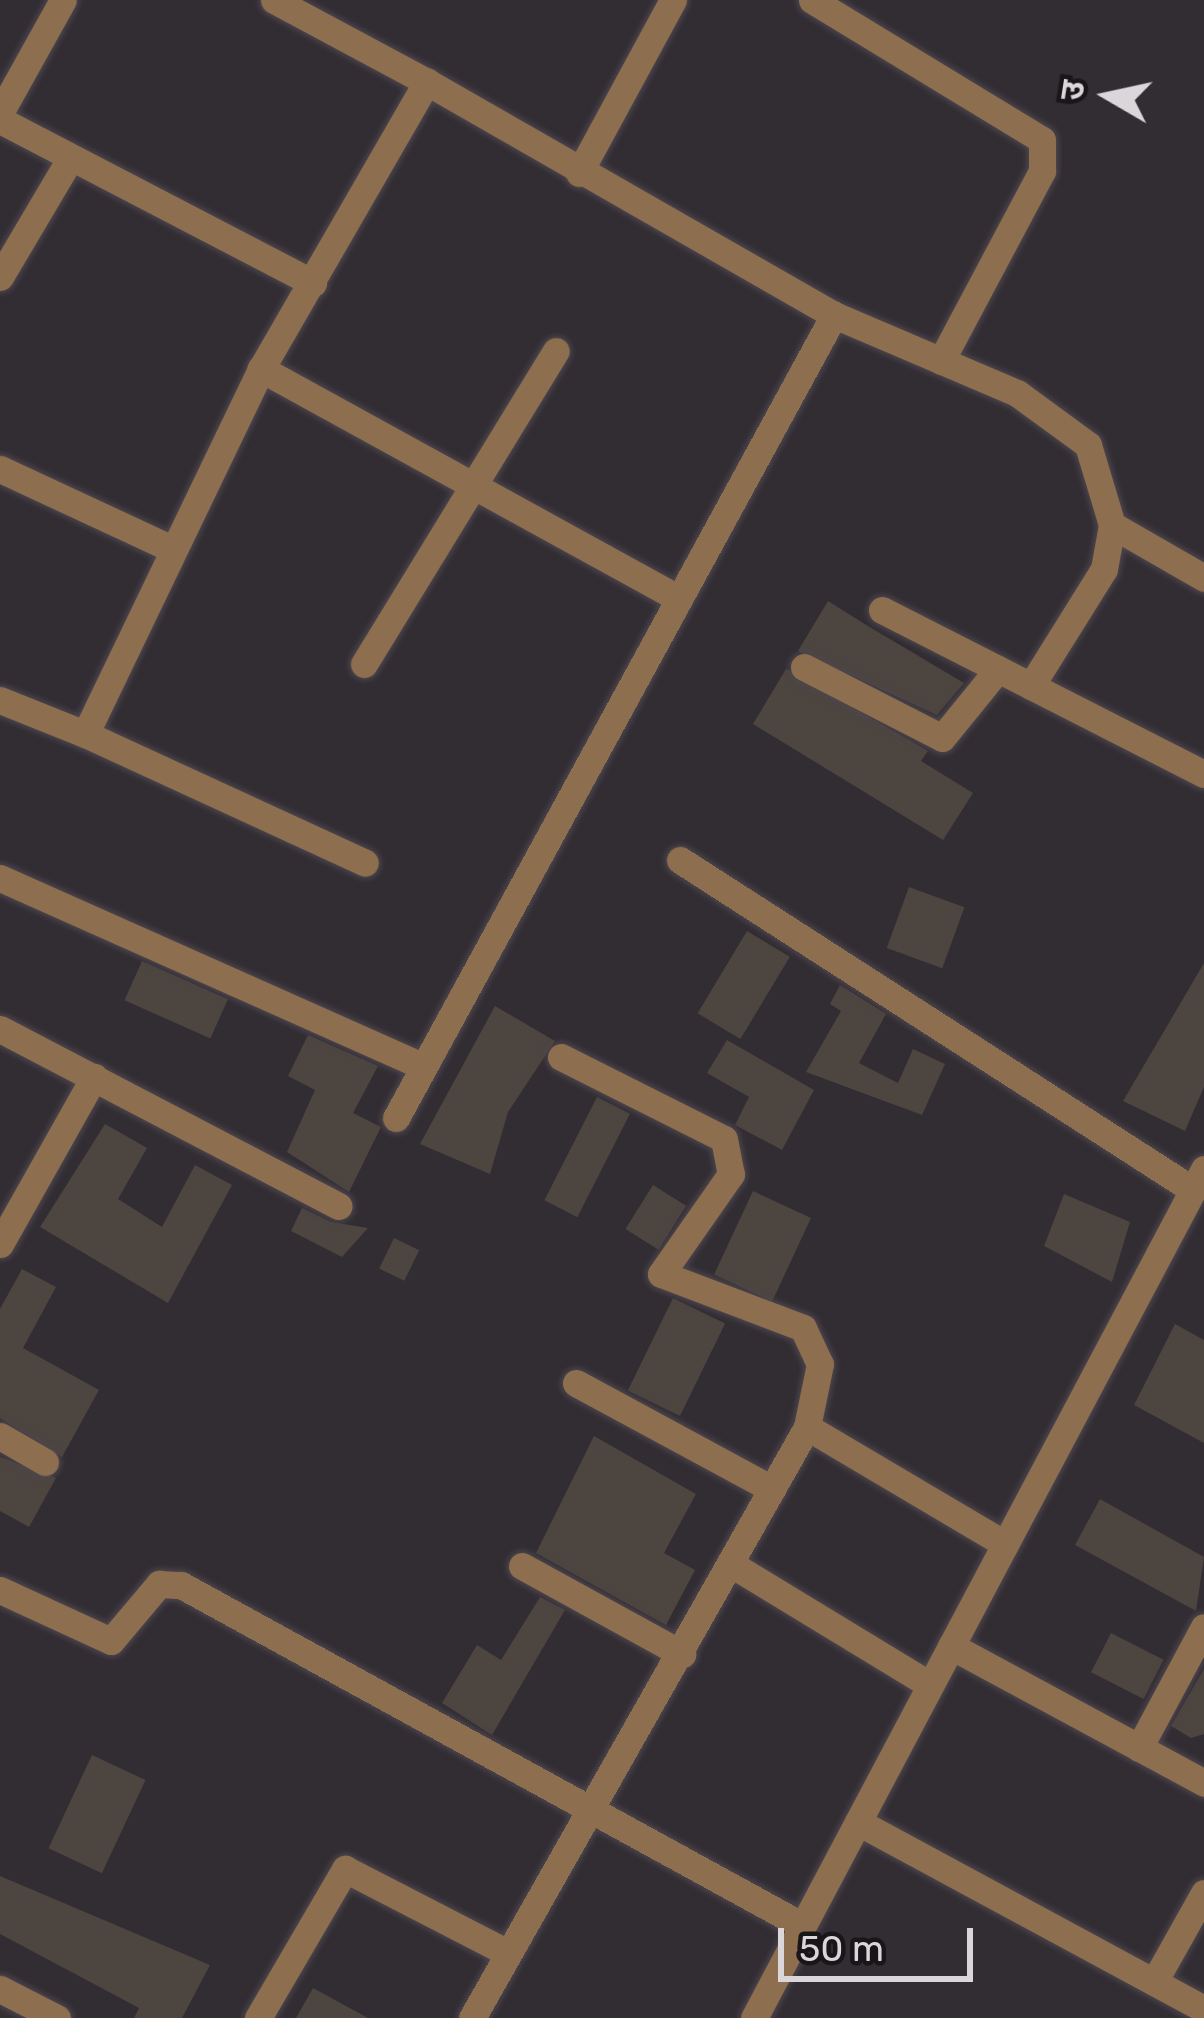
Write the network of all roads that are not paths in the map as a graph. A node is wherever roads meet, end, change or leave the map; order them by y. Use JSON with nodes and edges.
{"nodes":[{"id":1,"x":63,"y":0,"type":"edge"},
{"id":2,"x":274,"y":0,"type":"edge"},
{"id":3,"x":673,"y":0,"type":"edge"},
{"id":4,"x":812,"y":0,"type":"edge"},
{"id":5,"x":313,"y":9,"type":"edge"},
{"id":6,"x":427,"y":82,"type":"junction"},
{"id":7,"x":0,"y":117,"type":"edge"},
{"id":8,"x":71,"y":158,"type":"junction"},
{"id":9,"x":579,"y":173,"type":"junction"},
{"id":10,"x":0,"y":277,"type":"edge"},
{"id":11,"x":313,"y":283,"type":"junction"},
{"id":12,"x":834,"y":315,"type":"junction"},
{"id":13,"x":556,"y":351,"type":"dead end"},
{"id":14,"x":940,"y":361,"type":"junction"},
{"id":15,"x":261,"y":369,"type":"junction"},
{"id":16,"x":0,"y":469,"type":"edge"},
{"id":17,"x":468,"y":482,"type":"junction"},
{"id":18,"x":1112,"y":525,"type":"junction"},
{"id":19,"x":170,"y":548,"type":"junction"},
{"id":20,"x":1204,"y":578,"type":"edge"},
{"id":21,"x":676,"y":596,"type":"junction"},
{"id":22,"x":882,"y":610,"type":"dead end"},
{"id":23,"x":364,"y":664,"type":"dead end"},
{"id":24,"x":804,"y":667,"type":"dead end"},
{"id":25,"x":998,"y":669,"type":"junction"},
{"id":26,"x":1031,"y":686,"type":"junction"},
{"id":27,"x":0,"y":700,"type":"edge"},
{"id":28,"x":86,"y":734,"type":"junction"},
{"id":29,"x":1204,"y":774,"type":"edge"},
{"id":30,"x":680,"y":860,"type":"dead end"},
{"id":31,"x":365,"y":863,"type":"dead end"},
{"id":32,"x":0,"y":878,"type":"edge"},
{"id":33,"x":0,"y":1029,"type":"edge"},
{"id":34,"x":561,"y":1057,"type":"dead end"},
{"id":35,"x":424,"y":1067,"type":"junction"},
{"id":36,"x":94,"y":1077,"type":"junction"},
{"id":37,"x":396,"y":1118,"type":"dead end"},
{"id":38,"x":1198,"y":1179,"type":"edge"},
{"id":39,"x":338,"y":1206,"type":"dead end"},
{"id":40,"x":0,"y":1244,"type":"edge"},
{"id":41,"x":576,"y":1383,"type":"dead end"},
{"id":42,"x":807,"y":1427,"type":"junction"},
{"id":43,"x":0,"y":1436,"type":"edge"},
{"id":44,"x":44,"y":1462,"type":"dead end"},
{"id":45,"x":772,"y":1489,"type":"junction"},
{"id":46,"x":1005,"y":1544,"type":"junction"},
{"id":47,"x":731,"y":1564,"type":"junction"},
{"id":48,"x":522,"y":1565,"type":"dead end"},
{"id":49,"x":0,"y":1590,"type":"edge"},
{"id":50,"x":1204,"y":1627,"type":"edge"},
{"id":51,"x":951,"y":1646,"type":"junction"},
{"id":52,"x":682,"y":1654,"type":"junction"},
{"id":53,"x":930,"y":1685,"type":"junction"},
{"id":54,"x":1139,"y":1748,"type":"junction"},
{"id":55,"x":1204,"y":1783,"type":"edge"},
{"id":56,"x":596,"y":1809,"type":"junction"},
{"id":57,"x":858,"y":1822,"type":"junction"},
{"id":58,"x":1204,"y":1893,"type":"edge"},
{"id":59,"x":802,"y":1926,"type":"junction"},
{"id":60,"x":504,"y":1951,"type":"junction"},
{"id":61,"x":1154,"y":1982,"type":"junction"},
{"id":62,"x":0,"y":1989,"type":"edge"},
{"id":63,"x":1204,"y":2009,"type":"edge"},
{"id":64,"x":57,"y":2018,"type":"edge"},
{"id":65,"x":258,"y":2018,"type":"edge"},
{"id":66,"x":472,"y":2018,"type":"edge"},
{"id":67,"x":754,"y":2018,"type":"edge"}],
"edges":[{"from":1,"to":7,"type":"street"},
{"from":2,"to":5,"type":"street"},
{"from":3,"to":9,"type":"street"},
{"from":4,"to":14,"type":"street"},
{"from":5,"to":6,"type":"street"},
{"from":6,"to":9,"type":"street"},
{"from":6,"to":11,"type":"street"},
{"from":7,"to":8,"type":"street"},
{"from":8,"to":10,"type":"street"},
{"from":8,"to":11,"type":"street"},
{"from":9,"to":12,"type":"street"},
{"from":11,"to":15,"type":"street"},
{"from":12,"to":14,"type":"street"},
{"from":12,"to":21,"type":"street"},
{"from":13,"to":17,"type":"street"},
{"from":14,"to":18,"type":"street"},
{"from":15,"to":17,"type":"street"},
{"from":15,"to":19,"type":"street"},
{"from":16,"to":19,"type":"street"},
{"from":17,"to":21,"type":"street"},
{"from":17,"to":23,"type":"street"},
{"from":18,"to":20,"type":"street"},
{"from":18,"to":26,"type":"street"},
{"from":19,"to":28,"type":"street"},
{"from":21,"to":35,"type":"street"},
{"from":22,"to":25,"type":"street"},
{"from":24,"to":25,"type":"street"},
{"from":25,"to":26,"type":"street"},
{"from":26,"to":29,"type":"street"},
{"from":27,"to":28,"type":"street"},
{"from":28,"to":31,"type":"street"},
{"from":30,"to":38,"type":"street"},
{"from":32,"to":35,"type":"street"},
{"from":33,"to":36,"type":"street"},
{"from":34,"to":42,"type":"street"},
{"from":35,"to":37,"type":"street"},
{"from":36,"to":39,"type":"street"},
{"from":36,"to":40,"type":"street"},
{"from":38,"to":46,"type":"street"},
{"from":41,"to":45,"type":"street"},
{"from":42,"to":45,"type":"street"},
{"from":42,"to":46,"type":"street"},
{"from":43,"to":44,"type":"street"},
{"from":45,"to":47,"type":"street"},
{"from":46,"to":51,"type":"street"},
{"from":47,"to":52,"type":"street"},
{"from":47,"to":53,"type":"street"},
{"from":48,"to":52,"type":"street"},
{"from":49,"to":56,"type":"street"},
{"from":50,"to":54,"type":"street"},
{"from":51,"to":53,"type":"street"},
{"from":51,"to":54,"type":"street"},
{"from":52,"to":56,"type":"street"},
{"from":53,"to":57,"type":"street"},
{"from":54,"to":55,"type":"street"},
{"from":56,"to":59,"type":"street"},
{"from":56,"to":60,"type":"street"},
{"from":57,"to":59,"type":"street"},
{"from":57,"to":61,"type":"street"},
{"from":58,"to":61,"type":"street"},
{"from":59,"to":67,"type":"street"},
{"from":60,"to":65,"type":"street"},
{"from":60,"to":66,"type":"street"},
{"from":61,"to":63,"type":"street"},
{"from":62,"to":64,"type":"street"}]}
